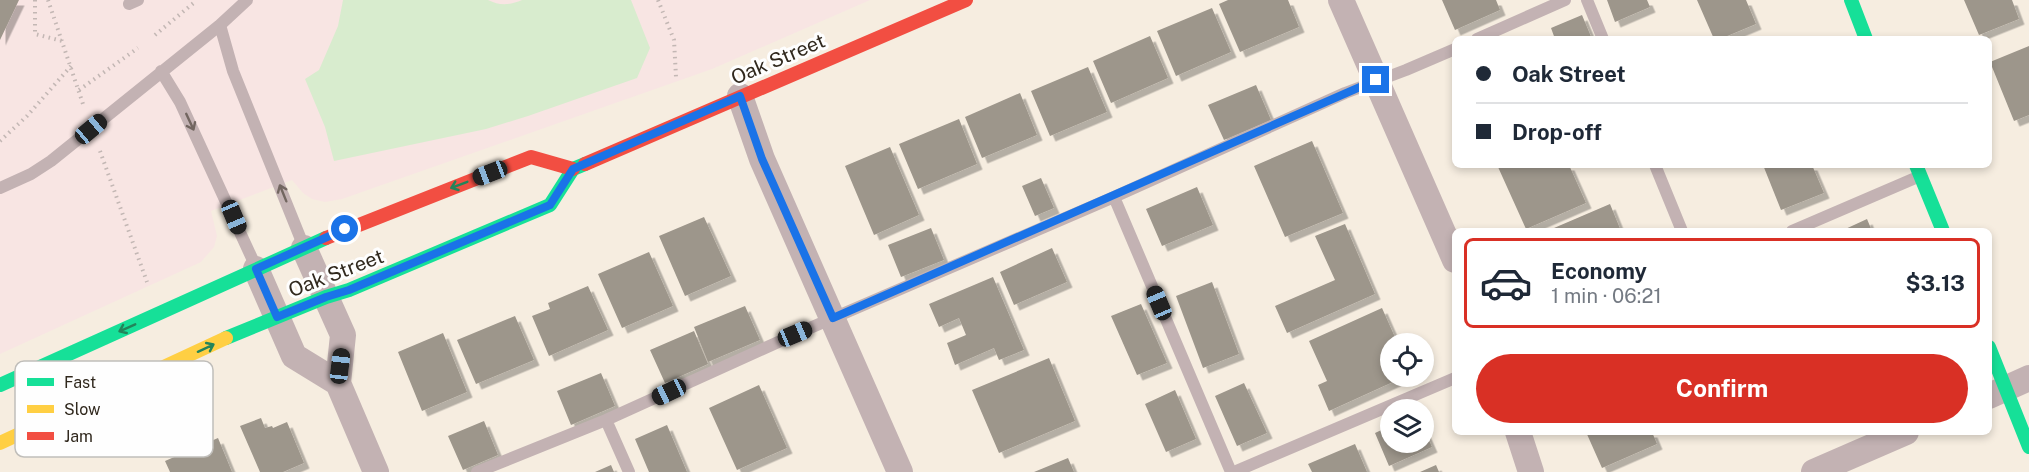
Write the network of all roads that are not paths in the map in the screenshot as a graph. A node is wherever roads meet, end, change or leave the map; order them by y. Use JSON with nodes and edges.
{"nodes":[{"id":1,"x":247,"y":0,"type":"edge"},
{"id":2,"x":966,"y":0,"type":"edge"},
{"id":3,"x":1341,"y":0,"type":"edge"},
{"id":4,"x":1564,"y":0,"type":"edge"},
{"id":5,"x":1587,"y":0,"type":"edge"},
{"id":6,"x":1851,"y":0,"type":"edge"},
{"id":7,"x":220,"y":25,"type":"junction"},
{"id":8,"x":1484,"y":36,"type":"edge"},
{"id":9,"x":1602,"y":36,"type":"edge"},
{"id":10,"x":1865,"y":36,"type":"edge"},
{"id":11,"x":1452,"y":50,"type":"edge"},
{"id":12,"x":161,"y":71,"type":"junction"},
{"id":13,"x":1376,"y":80,"type":"junction"},
{"id":14,"x":740,"y":96,"type":"junction"},
{"id":15,"x":1656,"y":168,"type":"edge"},
{"id":16,"x":573,"y":169,"type":"junction"},
{"id":17,"x":1918,"y":170,"type":"edge"},
{"id":18,"x":0,"y":188,"type":"edge"},
{"id":19,"x":1114,"y":196,"type":"junction"},
{"id":20,"x":1681,"y":228,"type":"edge"},
{"id":21,"x":1798,"y":228,"type":"edge"},
{"id":22,"x":1942,"y":228,"type":"edge"},
{"id":23,"x":304,"y":248,"type":"junction"},
{"id":24,"x":1452,"y":253,"type":"edge"},
{"id":25,"x":256,"y":269,"type":"junction"},
{"id":26,"x":326,"y":297,"type":"junction"},
{"id":27,"x":277,"y":317,"type":"junction"},
{"id":28,"x":833,"y":318,"type":"junction"},
{"id":29,"x":53,"y":361,"type":"edge"},
{"id":30,"x":180,"y":361,"type":"edge"},
{"id":31,"x":1992,"y":364,"type":"edge"},
{"id":32,"x":15,"y":378,"type":"edge"},
{"id":33,"x":2029,"y":378,"type":"edge"},
{"id":34,"x":1452,"y":379,"type":"edge"},
{"id":35,"x":338,"y":382,"type":"junction"},
{"id":36,"x":0,"y":385,"type":"edge"},
{"id":37,"x":1997,"y":392,"type":"edge"},
{"id":38,"x":606,"y":420,"type":"junction"},
{"id":39,"x":1519,"y":435,"type":"edge"},
{"id":40,"x":1899,"y":435,"type":"edge"},
{"id":41,"x":15,"y":436,"type":"edge"},
{"id":42,"x":0,"y":443,"type":"edge"},
{"id":43,"x":2029,"y":447,"type":"edge"},
{"id":44,"x":376,"y":472,"type":"edge"},
{"id":45,"x":477,"y":472,"type":"edge"},
{"id":46,"x":629,"y":472,"type":"edge"},
{"id":47,"x":900,"y":472,"type":"edge"},
{"id":48,"x":1233,"y":472,"type":"edge"},
{"id":49,"x":1530,"y":472,"type":"edge"},
{"id":50,"x":1814,"y":472,"type":"edge"}],
"edges":[{"from":1,"to":7,"type":"lane"},
{"from":2,"to":14,"type":"main road","name":"Oak Street"},
{"from":3,"to":13,"type":"street"},
{"from":4,"to":8,"type":"lane"},
{"from":5,"to":9,"type":"lane"},
{"from":6,"to":10,"type":"main road"},
{"from":7,"to":12,"type":"lane"},
{"from":23,"to":7,"type":"lane","one_way":true},
{"from":11,"to":13,"type":"lane"},
{"from":12,"to":18,"type":"lane"},
{"from":12,"to":25,"type":"lane","one_way":true},
{"from":13,"to":19,"type":"lane"},
{"from":13,"to":24,"type":"street"},
{"from":14,"to":16,"type":"main road","name":"Oak Street"},
{"from":14,"to":28,"type":"street"},
{"from":15,"to":20,"type":"lane"},
{"from":16,"to":23,"type":"main road","name":"Oak Street","one_way":true},
{"from":16,"to":26,"type":"main road","name":"Oak Street"},
{"from":17,"to":21,"type":"lane"},
{"from":17,"to":22,"type":"main road"},
{"from":19,"to":28,"type":"lane"},
{"from":19,"to":48,"type":"lane"},
{"from":23,"to":25,"type":"main road","name":"Oak Street"},
{"from":23,"to":26,"type":"street"},
{"from":25,"to":27,"type":"street"},
{"from":25,"to":29,"type":"main road","name":"Oak Street","one_way":true},
{"from":26,"to":27,"type":"main road","name":"Oak Street"},
{"from":26,"to":35,"type":"street"},
{"from":30,"to":27,"type":"main road","name":"Oak Street","one_way":true},
{"from":27,"to":35,"type":"street"},
{"from":28,"to":38,"type":"lane"},
{"from":28,"to":47,"type":"street"},
{"from":31,"to":37,"type":"main road"},
{"from":32,"to":36,"type":"main road","name":"Oak Street","one_way":true},
{"from":33,"to":37,"type":"street"},
{"from":34,"to":48,"type":"lane"},
{"from":35,"to":44,"type":"street"},
{"from":37,"to":43,"type":"main road"},
{"from":38,"to":45,"type":"lane"},
{"from":38,"to":46,"type":"lane"},
{"from":39,"to":49,"type":"street"},
{"from":40,"to":50,"type":"street"},
{"from":42,"to":41,"type":"main road","name":"Oak Street","one_way":true}]}
